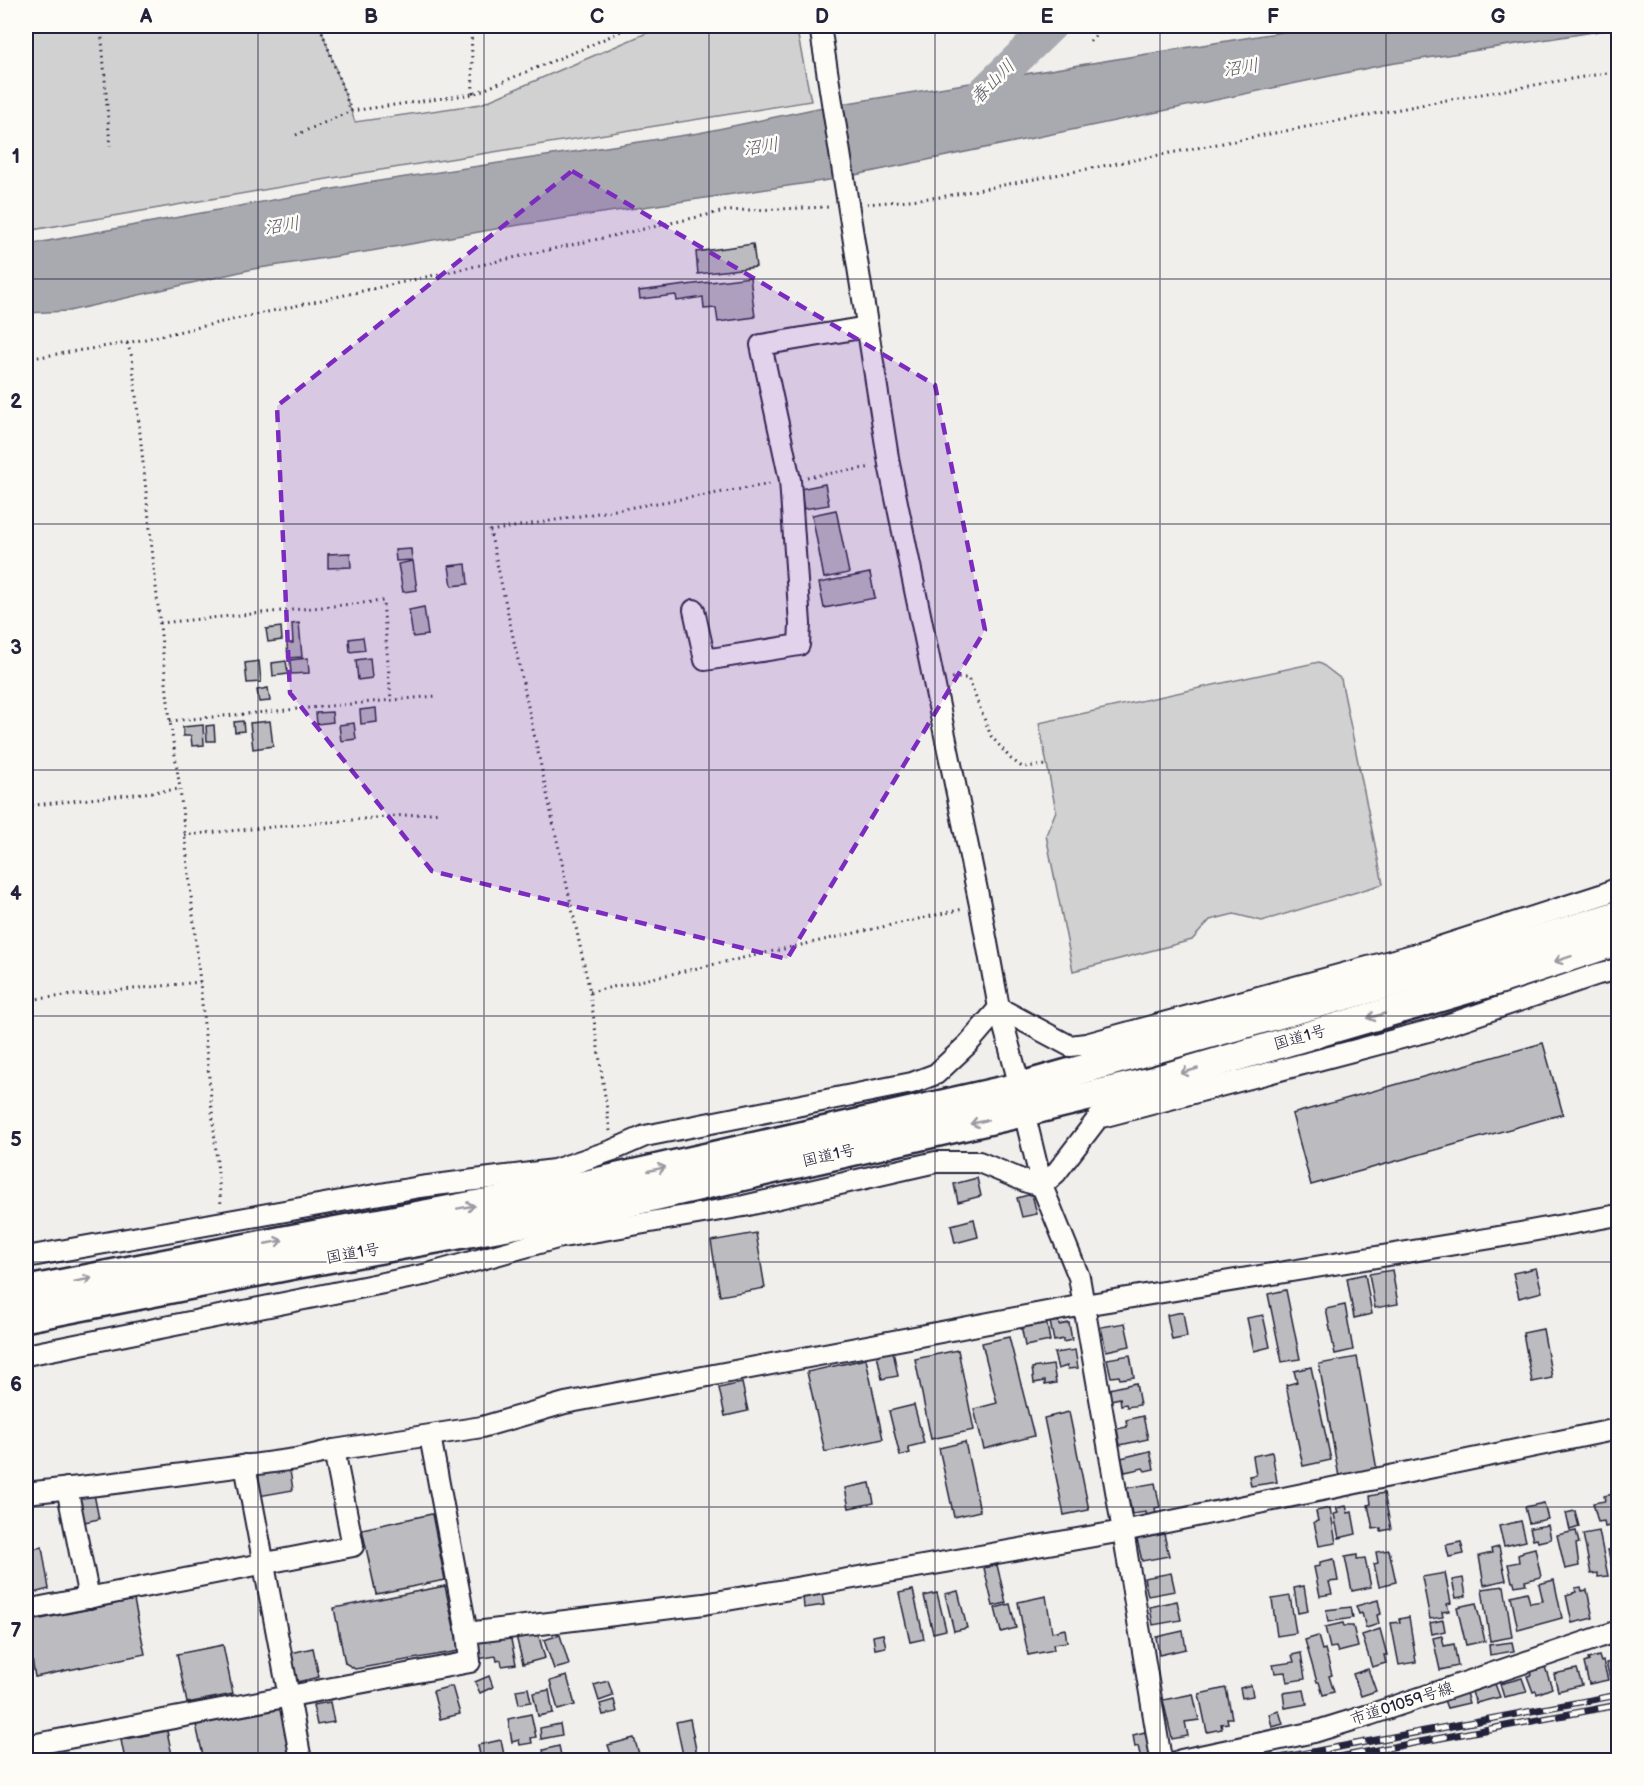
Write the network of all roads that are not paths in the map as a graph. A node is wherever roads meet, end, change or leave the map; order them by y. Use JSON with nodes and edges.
{"nodes":[{"id":1,"x":820,"y":26,"type":"edge"},
{"id":2,"x":867,"y":327,"type":"junction"},
{"id":3,"x":694,"y":610,"type":"dead end"},
{"id":4,"x":1618,"y":888,"type":"edge"},
{"id":5,"x":1618,"y":915,"type":"edge"},
{"id":6,"x":1618,"y":941,"type":"edge"},
{"id":7,"x":1618,"y":969,"type":"edge"},
{"id":8,"x":999,"y":1008,"type":"junction"},
{"id":9,"x":1022,"y":1100,"type":"junction"},
{"id":10,"x":1042,"y":1186,"type":"junction"},
{"id":11,"x":1618,"y":1215,"type":"edge"},
{"id":12,"x":26,"y":1257,"type":"edge"},
{"id":13,"x":26,"y":1291,"type":"edge"},
{"id":14,"x":1084,"y":1305,"type":"junction"},
{"id":15,"x":26,"y":1317,"type":"edge"},
{"id":16,"x":26,"y":1354,"type":"edge"},
{"id":17,"x":1618,"y":1429,"type":"edge"},
{"id":18,"x":430,"y":1436,"type":"junction"},
{"id":19,"x":334,"y":1450,"type":"junction"},
{"id":20,"x":245,"y":1465,"type":"junction"},
{"id":21,"x":67,"y":1488,"type":"junction"},
{"id":22,"x":26,"y":1493,"type":"edge"},
{"id":23,"x":1123,"y":1531,"type":"junction"},
{"id":24,"x":264,"y":1564,"type":"junction"},
{"id":25,"x":89,"y":1598,"type":"junction"},
{"id":26,"x":26,"y":1610,"type":"edge"},
{"id":27,"x":1618,"y":1631,"type":"edge"},
{"id":28,"x":467,"y":1633,"type":"junction"},
{"id":29,"x":289,"y":1696,"type":"junction"},
{"id":30,"x":26,"y":1746,"type":"edge"},
{"id":31,"x":301,"y":1761,"type":"edge"},
{"id":32,"x":1162,"y":1761,"type":"edge"},
{"id":33,"x":1181,"y":1761,"type":"edge"}],
"edges":[{"from":1,"to":2,"type":"street"},
{"from":2,"to":3,"type":"street"},
{"from":2,"to":8,"type":"street"},
{"from":4,"to":8,"type":"street"},
{"from":5,"to":9,"type":"highway","name":"国道1号"},
{"from":6,"to":9,"type":"highway","name":"国道1号","one_way":true},
{"from":7,"to":10,"type":"street"},
{"from":8,"to":9,"type":"street"},
{"from":8,"to":12,"type":"street"},
{"from":9,"to":10,"type":"street"},
{"from":13,"to":9,"type":"highway","name":"国道1号","one_way":true},
{"from":9,"to":15,"type":"highway","name":"国道1号","one_way":true},
{"from":10,"to":14,"type":"street"},
{"from":10,"to":16,"type":"street"},
{"from":11,"to":14,"type":"street"},
{"from":14,"to":18,"type":"street"},
{"from":14,"to":23,"type":"street"},
{"from":17,"to":23,"type":"street"},
{"from":18,"to":19,"type":"street"},
{"from":18,"to":28,"type":"street"},
{"from":19,"to":20,"type":"street"},
{"from":19,"to":24,"type":"street"},
{"from":20,"to":21,"type":"street"},
{"from":20,"to":24,"type":"street"},
{"from":21,"to":22,"type":"street"},
{"from":21,"to":25,"type":"street"},
{"from":23,"to":28,"type":"street"},
{"from":23,"to":32,"type":"street"},
{"from":24,"to":25,"type":"street"},
{"from":24,"to":29,"type":"street"},
{"from":25,"to":26,"type":"street"},
{"from":27,"to":33,"type":"street","name":"市道01059号線"},
{"from":28,"to":29,"type":"street"},
{"from":29,"to":30,"type":"street"},
{"from":29,"to":31,"type":"street"}]}
